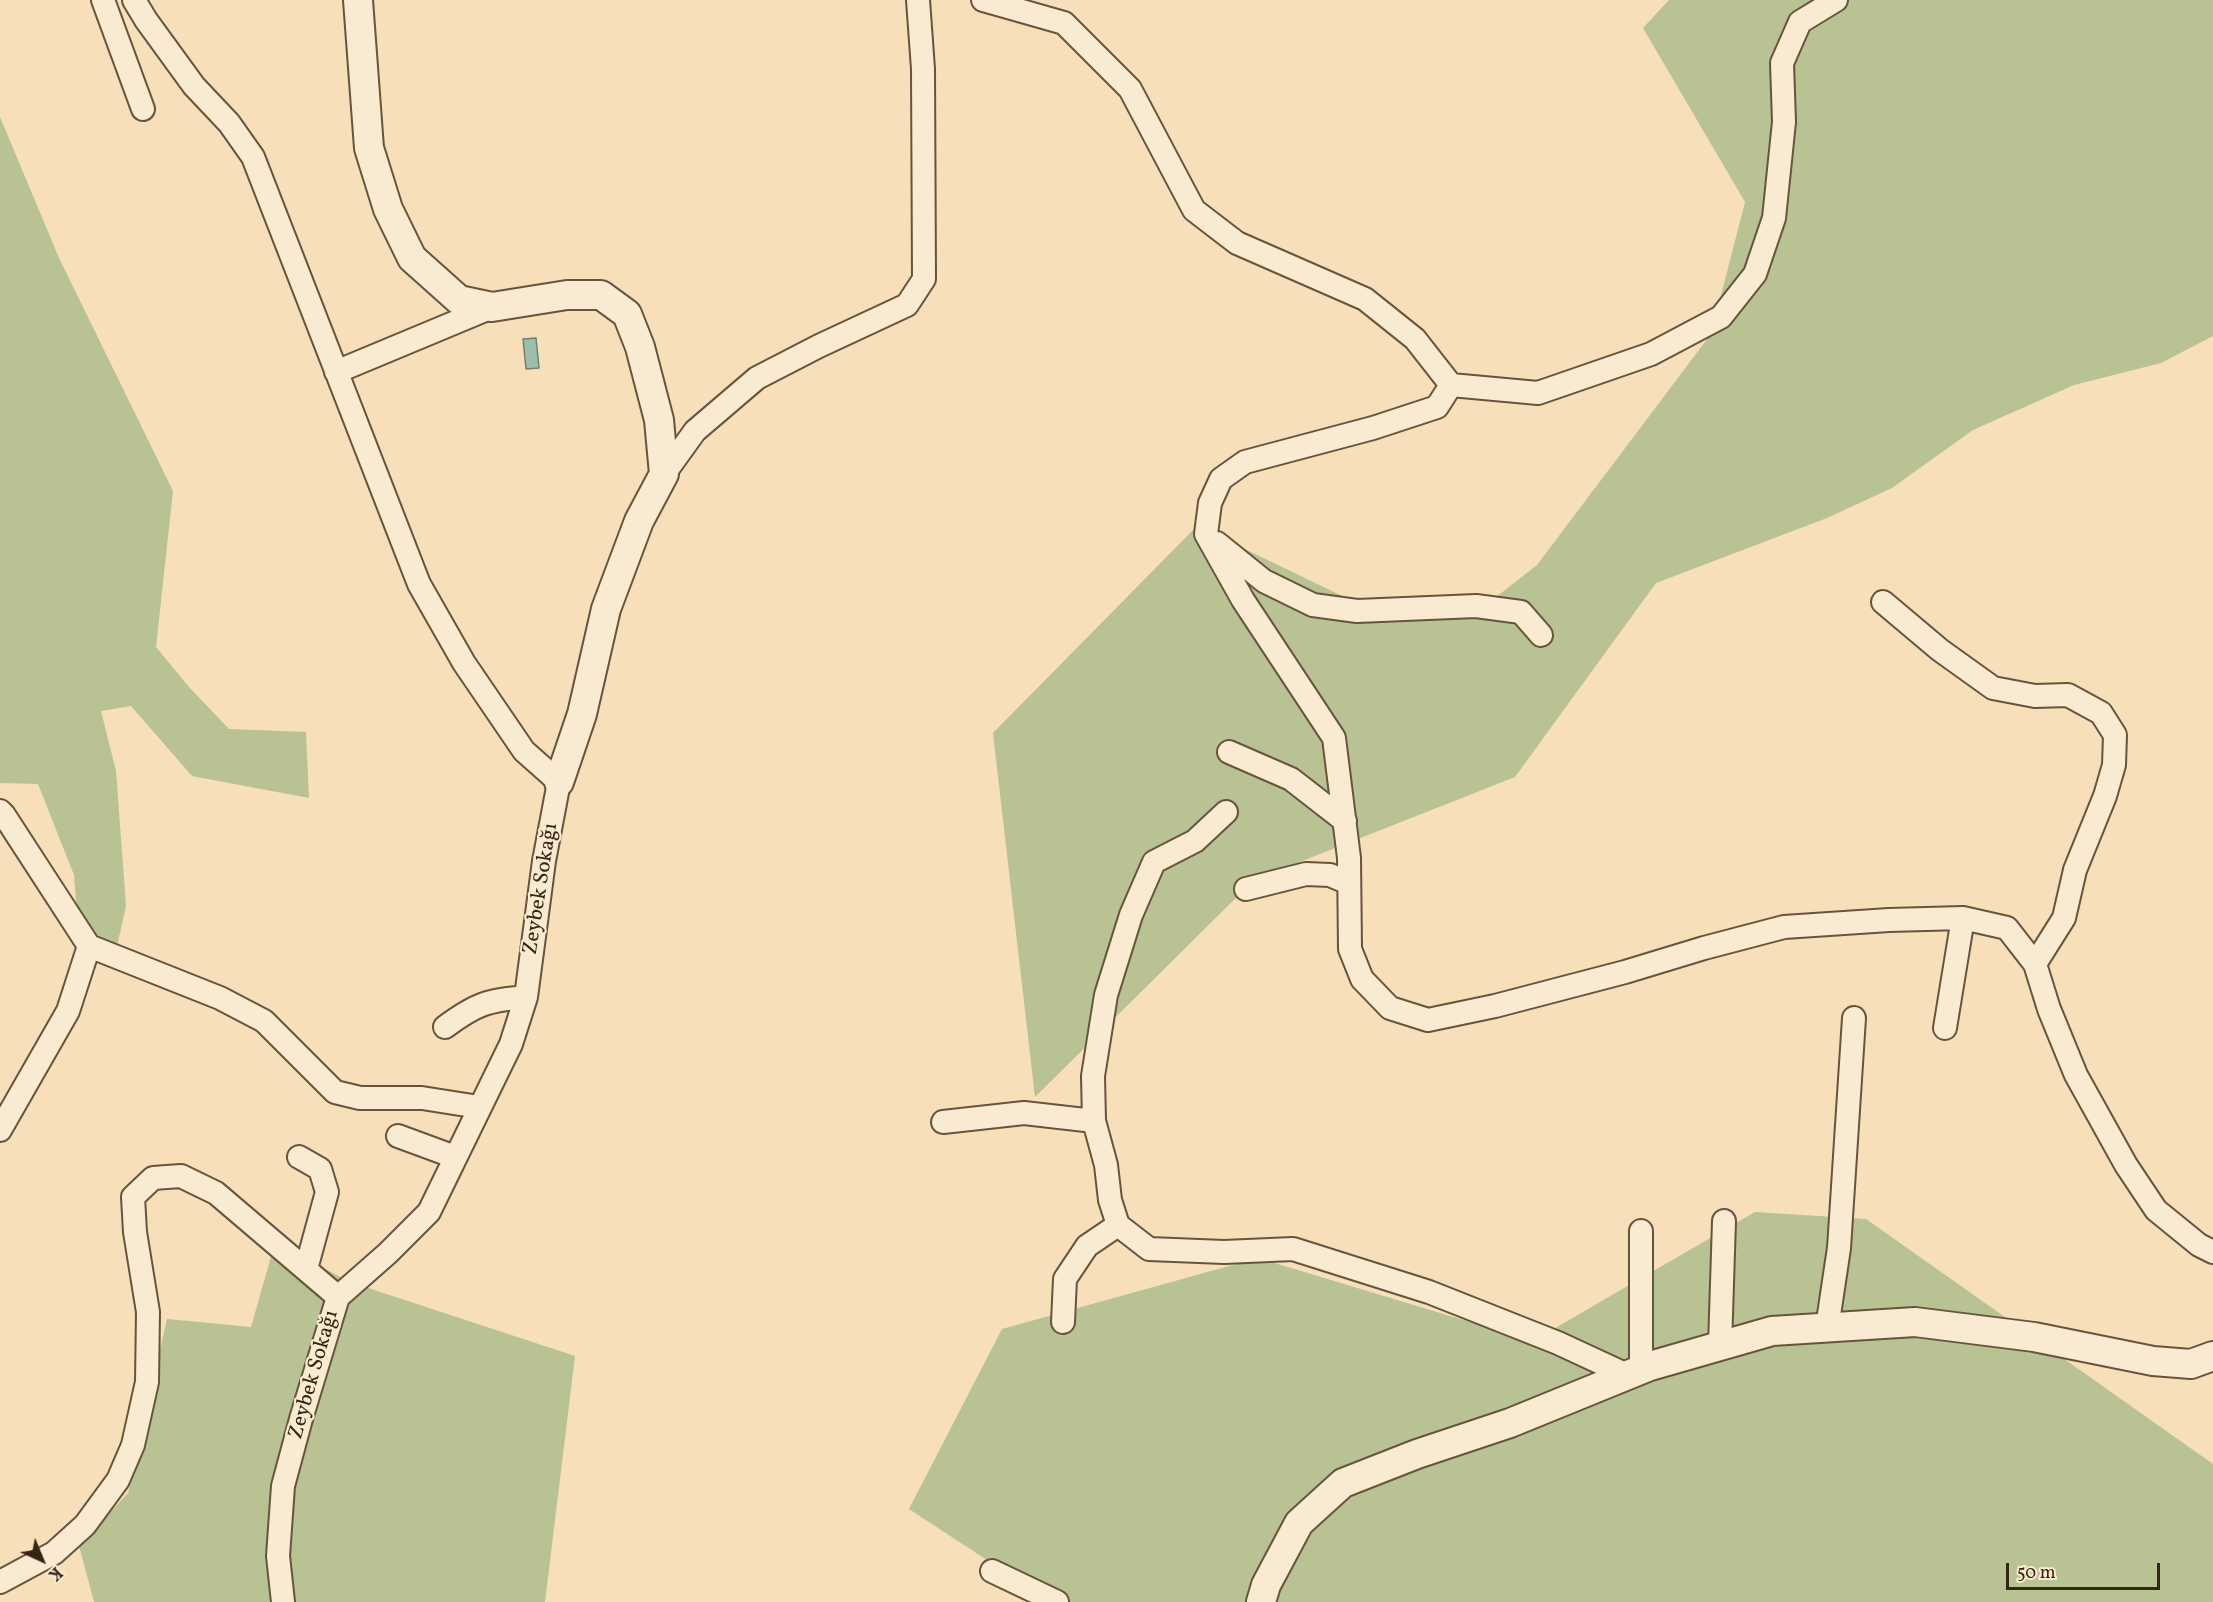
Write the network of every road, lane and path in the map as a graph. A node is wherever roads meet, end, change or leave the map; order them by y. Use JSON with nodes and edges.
{"nodes":[{"id":1,"x":103,"y":0,"type":"edge"},
{"id":2,"x":135,"y":0,"type":"edge"},
{"id":3,"x":357,"y":0,"type":"edge"},
{"id":4,"x":918,"y":0,"type":"edge"},
{"id":5,"x":983,"y":0,"type":"edge"},
{"id":6,"x":1836,"y":0,"type":"edge"},
{"id":7,"x":143,"y":109,"type":"dead end"},
{"id":8,"x":492,"y":308,"type":"junction"},
{"id":9,"x":336,"y":372,"type":"junction"},
{"id":10,"x":1451,"y":385,"type":"junction"},
{"id":11,"x":664,"y":474,"type":"junction"},
{"id":12,"x":1206,"y":534,"type":"junction"},
{"id":13,"x":1883,"y":602,"type":"dead end"},
{"id":14,"x":1541,"y":635,"type":"dead end"},
{"id":15,"x":1229,"y":752,"type":"dead end"},
{"id":16,"x":560,"y":782,"type":"junction"},
{"id":17,"x":0,"y":811,"type":"edge"},
{"id":18,"x":1226,"y":812,"type":"dead end"},
{"id":19,"x":1345,"y":821,"type":"junction"},
{"id":20,"x":1349,"y":883,"type":"junction"},
{"id":21,"x":1246,"y":889,"type":"dead end"},
{"id":22,"x":1963,"y":918,"type":"junction"},
{"id":23,"x":89,"y":946,"type":"junction"},
{"id":24,"x":2035,"y":964,"type":"junction"},
{"id":25,"x":526,"y":997,"type":"junction"},
{"id":26,"x":1854,"y":1018,"type":"dead end"},
{"id":27,"x":445,"y":1027,"type":"dead end"},
{"id":28,"x":1945,"y":1028,"type":"dead end"},
{"id":29,"x":479,"y":1107,"type":"junction"},
{"id":30,"x":1094,"y":1121,"type":"junction"},
{"id":31,"x":943,"y":1122,"type":"dead end"},
{"id":32,"x":0,"y":1130,"type":"edge"},
{"id":33,"x":398,"y":1136,"type":"dead end"},
{"id":34,"x":299,"y":1157,"type":"dead end"},
{"id":35,"x":455,"y":1157,"type":"junction"},
{"id":36,"x":1724,"y":1221,"type":"dead end"},
{"id":37,"x":1118,"y":1225,"type":"junction"},
{"id":38,"x":1641,"y":1230,"type":"dead end"},
{"id":39,"x":2213,"y":1252,"type":"edge"},
{"id":40,"x":306,"y":1269,"type":"junction"},
{"id":41,"x":338,"y":1297,"type":"junction"},
{"id":42,"x":1063,"y":1322,"type":"dead end"},
{"id":43,"x":1827,"y":1328,"type":"junction"},
{"id":44,"x":1720,"y":1346,"type":"junction"},
{"id":45,"x":2213,"y":1356,"type":"edge"},
{"id":46,"x":1634,"y":1372,"type":"junction"},
{"id":47,"x":992,"y":1571,"type":"dead end"},
{"id":48,"x":0,"y":1582,"type":"edge"},
{"id":49,"x":283,"y":1602,"type":"edge"},
{"id":50,"x":1057,"y":1602,"type":"edge"},
{"id":51,"x":1261,"y":1602,"type":"edge"}],
"edges":[{"from":1,"to":7,"type":"street"},
{"from":2,"to":9,"type":"street"},
{"from":3,"to":8,"type":"street"},
{"from":4,"to":11,"type":"street"},
{"from":5,"to":10,"type":"street"},
{"from":6,"to":10,"type":"street"},
{"from":8,"to":9,"type":"street"},
{"from":8,"to":11,"type":"street"},
{"from":9,"to":16,"type":"street"},
{"from":10,"to":12,"type":"street"},
{"from":11,"to":16,"type":"street"},
{"from":12,"to":14,"type":"street"},
{"from":12,"to":19,"type":"street"},
{"from":13,"to":24,"type":"street"},
{"from":15,"to":19,"type":"street"},
{"from":16,"to":25,"type":"street","name":"Zeybek Sokağı"},
{"from":17,"to":23,"type":"street"},
{"from":18,"to":30,"type":"street"},
{"from":19,"to":20,"type":"street"},
{"from":20,"to":21,"type":"street"},
{"from":20,"to":22,"type":"street"},
{"from":22,"to":24,"type":"street"},
{"from":22,"to":28,"type":"street"},
{"from":23,"to":29,"type":"street"},
{"from":23,"to":32,"type":"street"},
{"from":24,"to":39,"type":"street"},
{"from":25,"to":27,"type":"street"},
{"from":25,"to":29,"type":"street","name":"Zeybek Sokağı"},
{"from":26,"to":43,"type":"street"},
{"from":29,"to":35,"type":"street","name":"Zeybek Sokağı"},
{"from":30,"to":31,"type":"street"},
{"from":30,"to":37,"type":"street"},
{"from":33,"to":35,"type":"street"},
{"from":34,"to":40,"type":"street"},
{"from":35,"to":41,"type":"street","name":"Zeybek Sokağı"},
{"from":36,"to":44,"type":"street"},
{"from":37,"to":42,"type":"street"},
{"from":37,"to":46,"type":"street"},
{"from":38,"to":46,"type":"street"},
{"from":40,"to":41,"type":"street"},
{"from":40,"to":48,"type":"street"},
{"from":41,"to":49,"type":"street","name":"Zeybek Sokağı"},
{"from":43,"to":44,"type":"street"},
{"from":43,"to":45,"type":"street"},
{"from":44,"to":46,"type":"street"},
{"from":46,"to":51,"type":"street"},
{"from":47,"to":50,"type":"street"}]}
